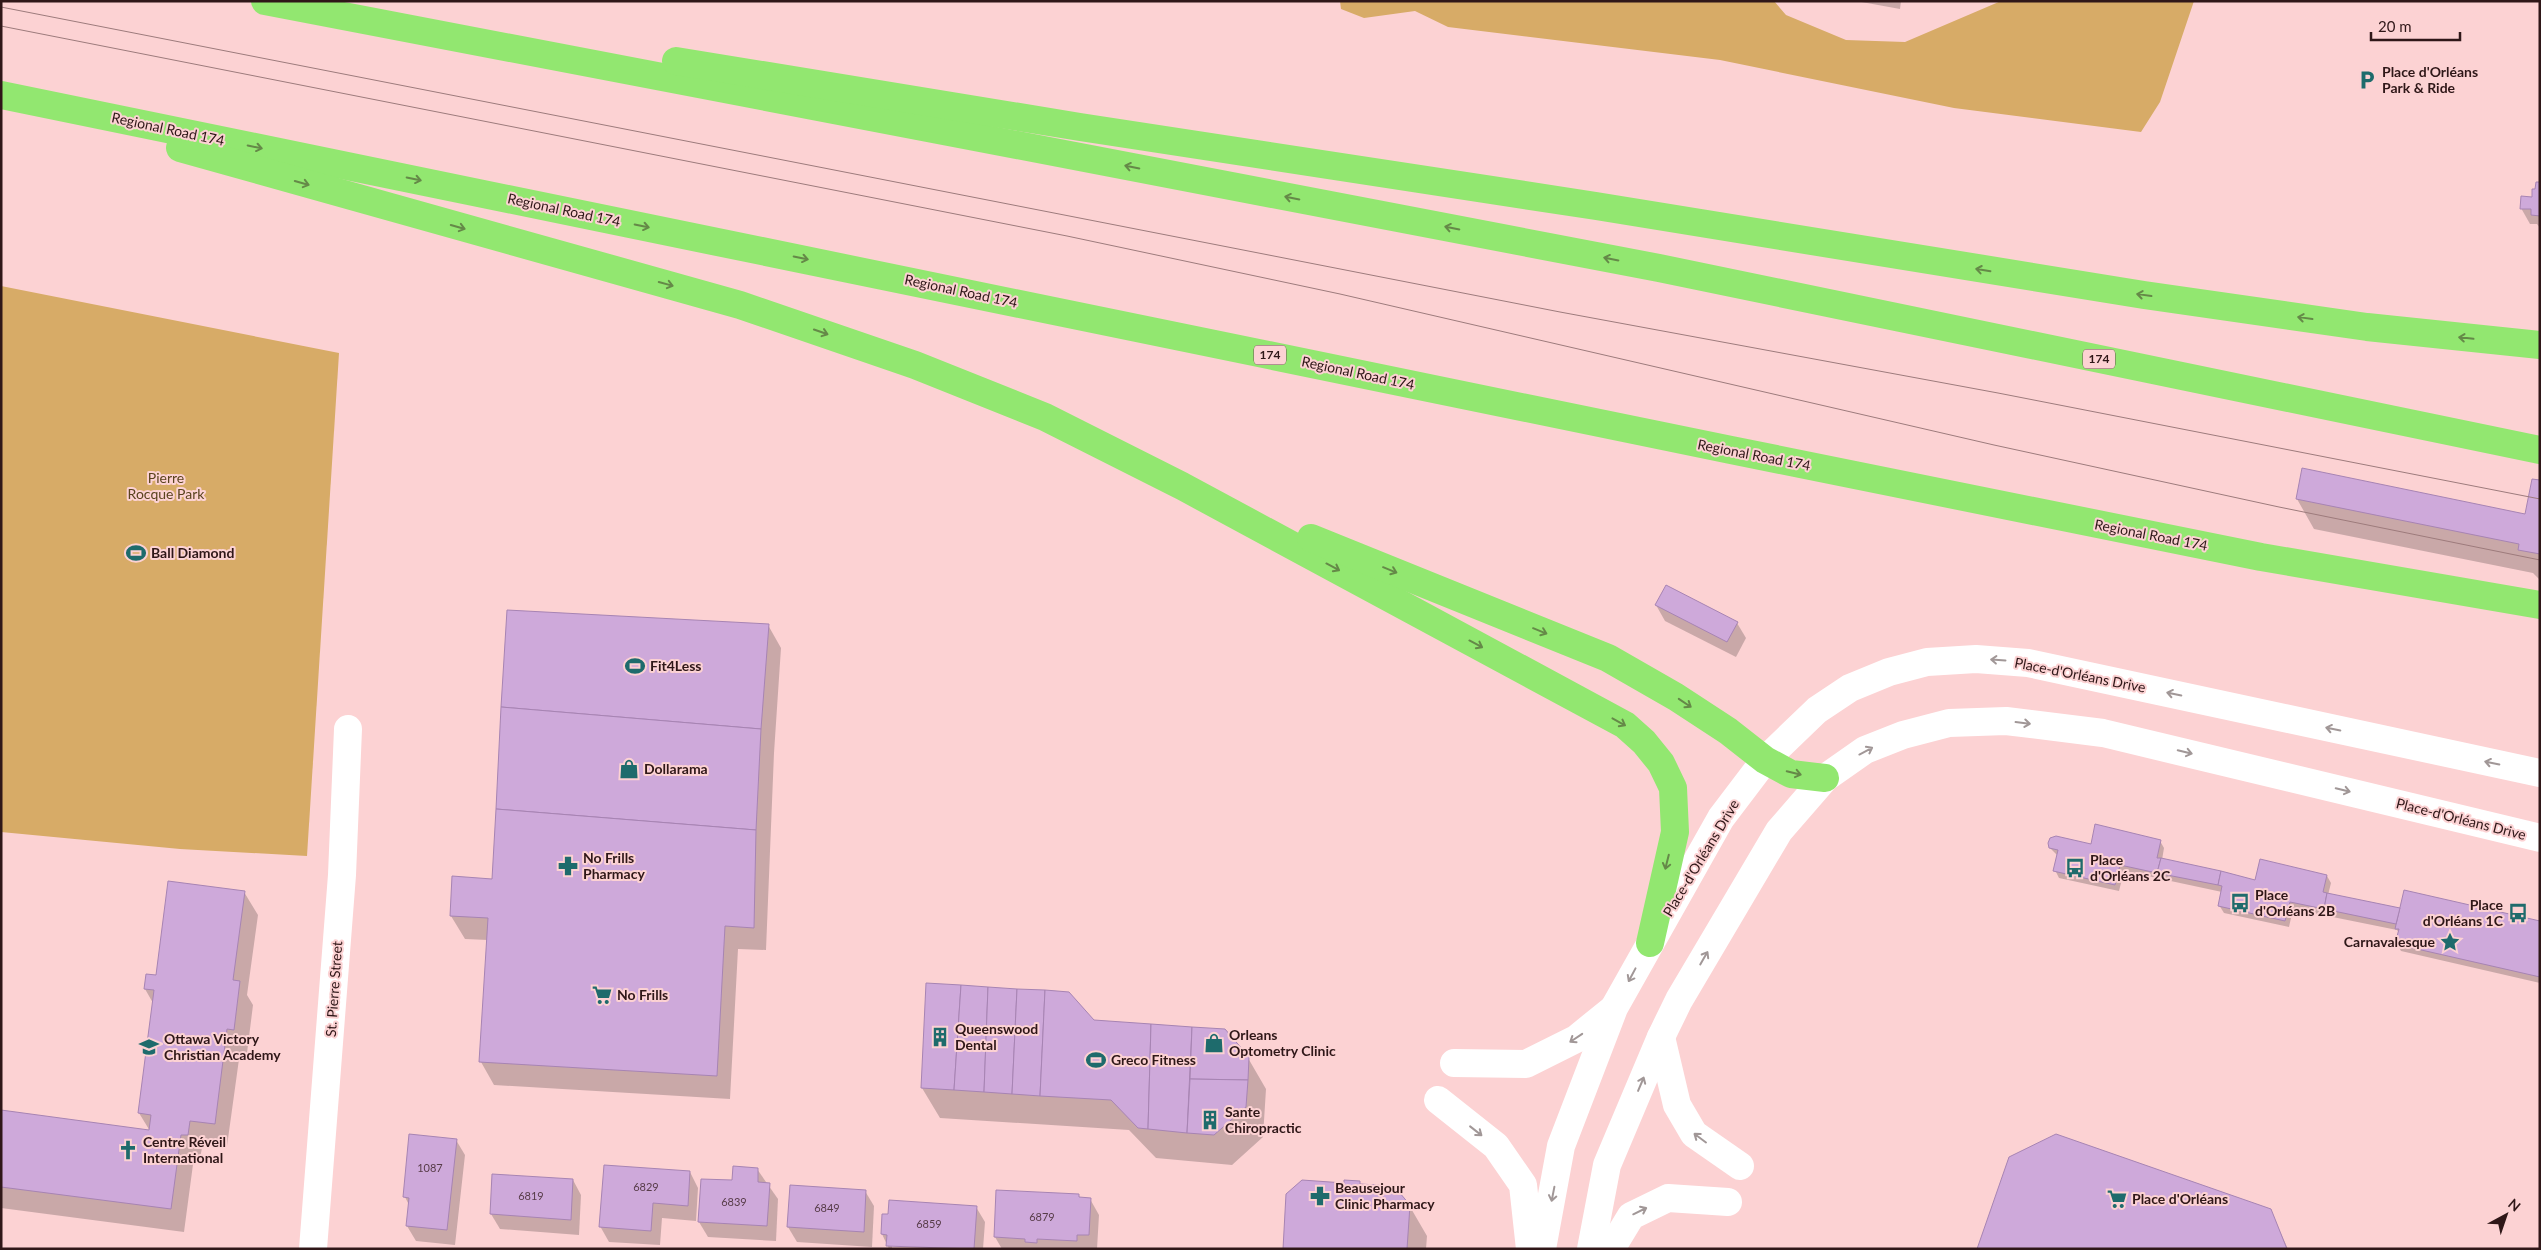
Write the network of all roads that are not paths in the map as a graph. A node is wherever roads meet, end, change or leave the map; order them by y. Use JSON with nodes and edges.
{"nodes":[{"id":1,"x":265,"y":1,"type":"edge"},
{"id":2,"x":295,"y":1,"type":"edge"},
{"id":3,"x":1,"y":95,"type":"edge"},
{"id":4,"x":1,"y":103,"type":"edge"},
{"id":5,"x":1659,"y":268,"type":"junction"},
{"id":6,"x":2540,"y":346,"type":"edge"},
{"id":7,"x":2540,"y":432,"type":"edge"},
{"id":8,"x":2540,"y":450,"type":"edge"},
{"id":9,"x":1182,"y":486,"type":"junction"},
{"id":10,"x":2540,"y":605,"type":"edge"},
{"id":11,"x":348,"y":729,"type":"dead end"},
{"id":12,"x":1764,"y":760,"type":"junction"},
{"id":13,"x":2540,"y":773,"type":"edge"},
{"id":14,"x":1825,"y":778,"type":"junction"},
{"id":15,"x":2540,"y":838,"type":"edge"},
{"id":16,"x":1650,"y":943,"type":"junction"},
{"id":17,"x":1614,"y":1008,"type":"junction"},
{"id":18,"x":1660,"y":1038,"type":"junction"},
{"id":19,"x":1454,"y":1063,"type":"dead end"},
{"id":20,"x":1438,"y":1100,"type":"dead end"},
{"id":21,"x":1740,"y":1166,"type":"dead end"},
{"id":22,"x":1728,"y":1202,"type":"dead end"},
{"id":23,"x":313,"y":1249,"type":"edge"},
{"id":24,"x":1530,"y":1249,"type":"edge"},
{"id":25,"x":1542,"y":1249,"type":"edge"},
{"id":26,"x":1591,"y":1249,"type":"edge"},
{"id":27,"x":1611,"y":1249,"type":"edge"}],
"edges":[{"from":5,"to":1,"type":"highway","number":"174","one_way":true},
{"from":6,"to":2,"type":"highway","one_way":true},
{"from":3,"to":10,"type":"highway","name":"Regional Road 174","number":"174","one_way":true},
{"from":4,"to":9,"type":"highway","one_way":true},
{"from":5,"to":7,"type":"highway"},
{"from":5,"to":8,"type":"highway","number":"174"},
{"from":9,"to":12,"type":"highway","one_way":true},
{"from":9,"to":16,"type":"highway","one_way":true},
{"from":11,"to":23,"type":"main road","name":"St. Pierre Street"},
{"from":13,"to":12,"type":"main road","name":"Place-d'Orléans Drive","one_way":true},
{"from":12,"to":14,"type":"highway","one_way":true},
{"from":12,"to":16,"type":"main road","name":"Place-d'Orléans Drive"},
{"from":14,"to":15,"type":"main road","name":"Place-d'Orléans Drive","one_way":true},
{"from":18,"to":14,"type":"main road","name":"Place-d'Orléans Drive","one_way":true},
{"from":16,"to":17,"type":"main road","name":"Place-d'Orléans Drive","one_way":true},
{"from":17,"to":19,"type":"main road","one_way":true},
{"from":17,"to":25,"type":"main road","name":"Place-d'Orléans Drive","one_way":true},
{"from":21,"to":18,"type":"main road","one_way":true},
{"from":26,"to":18,"type":"main road","name":"Place-d'Orléans Drive","one_way":true},
{"from":20,"to":24,"type":"main road","one_way":true},
{"from":27,"to":22,"type":"main road","one_way":true}]}
